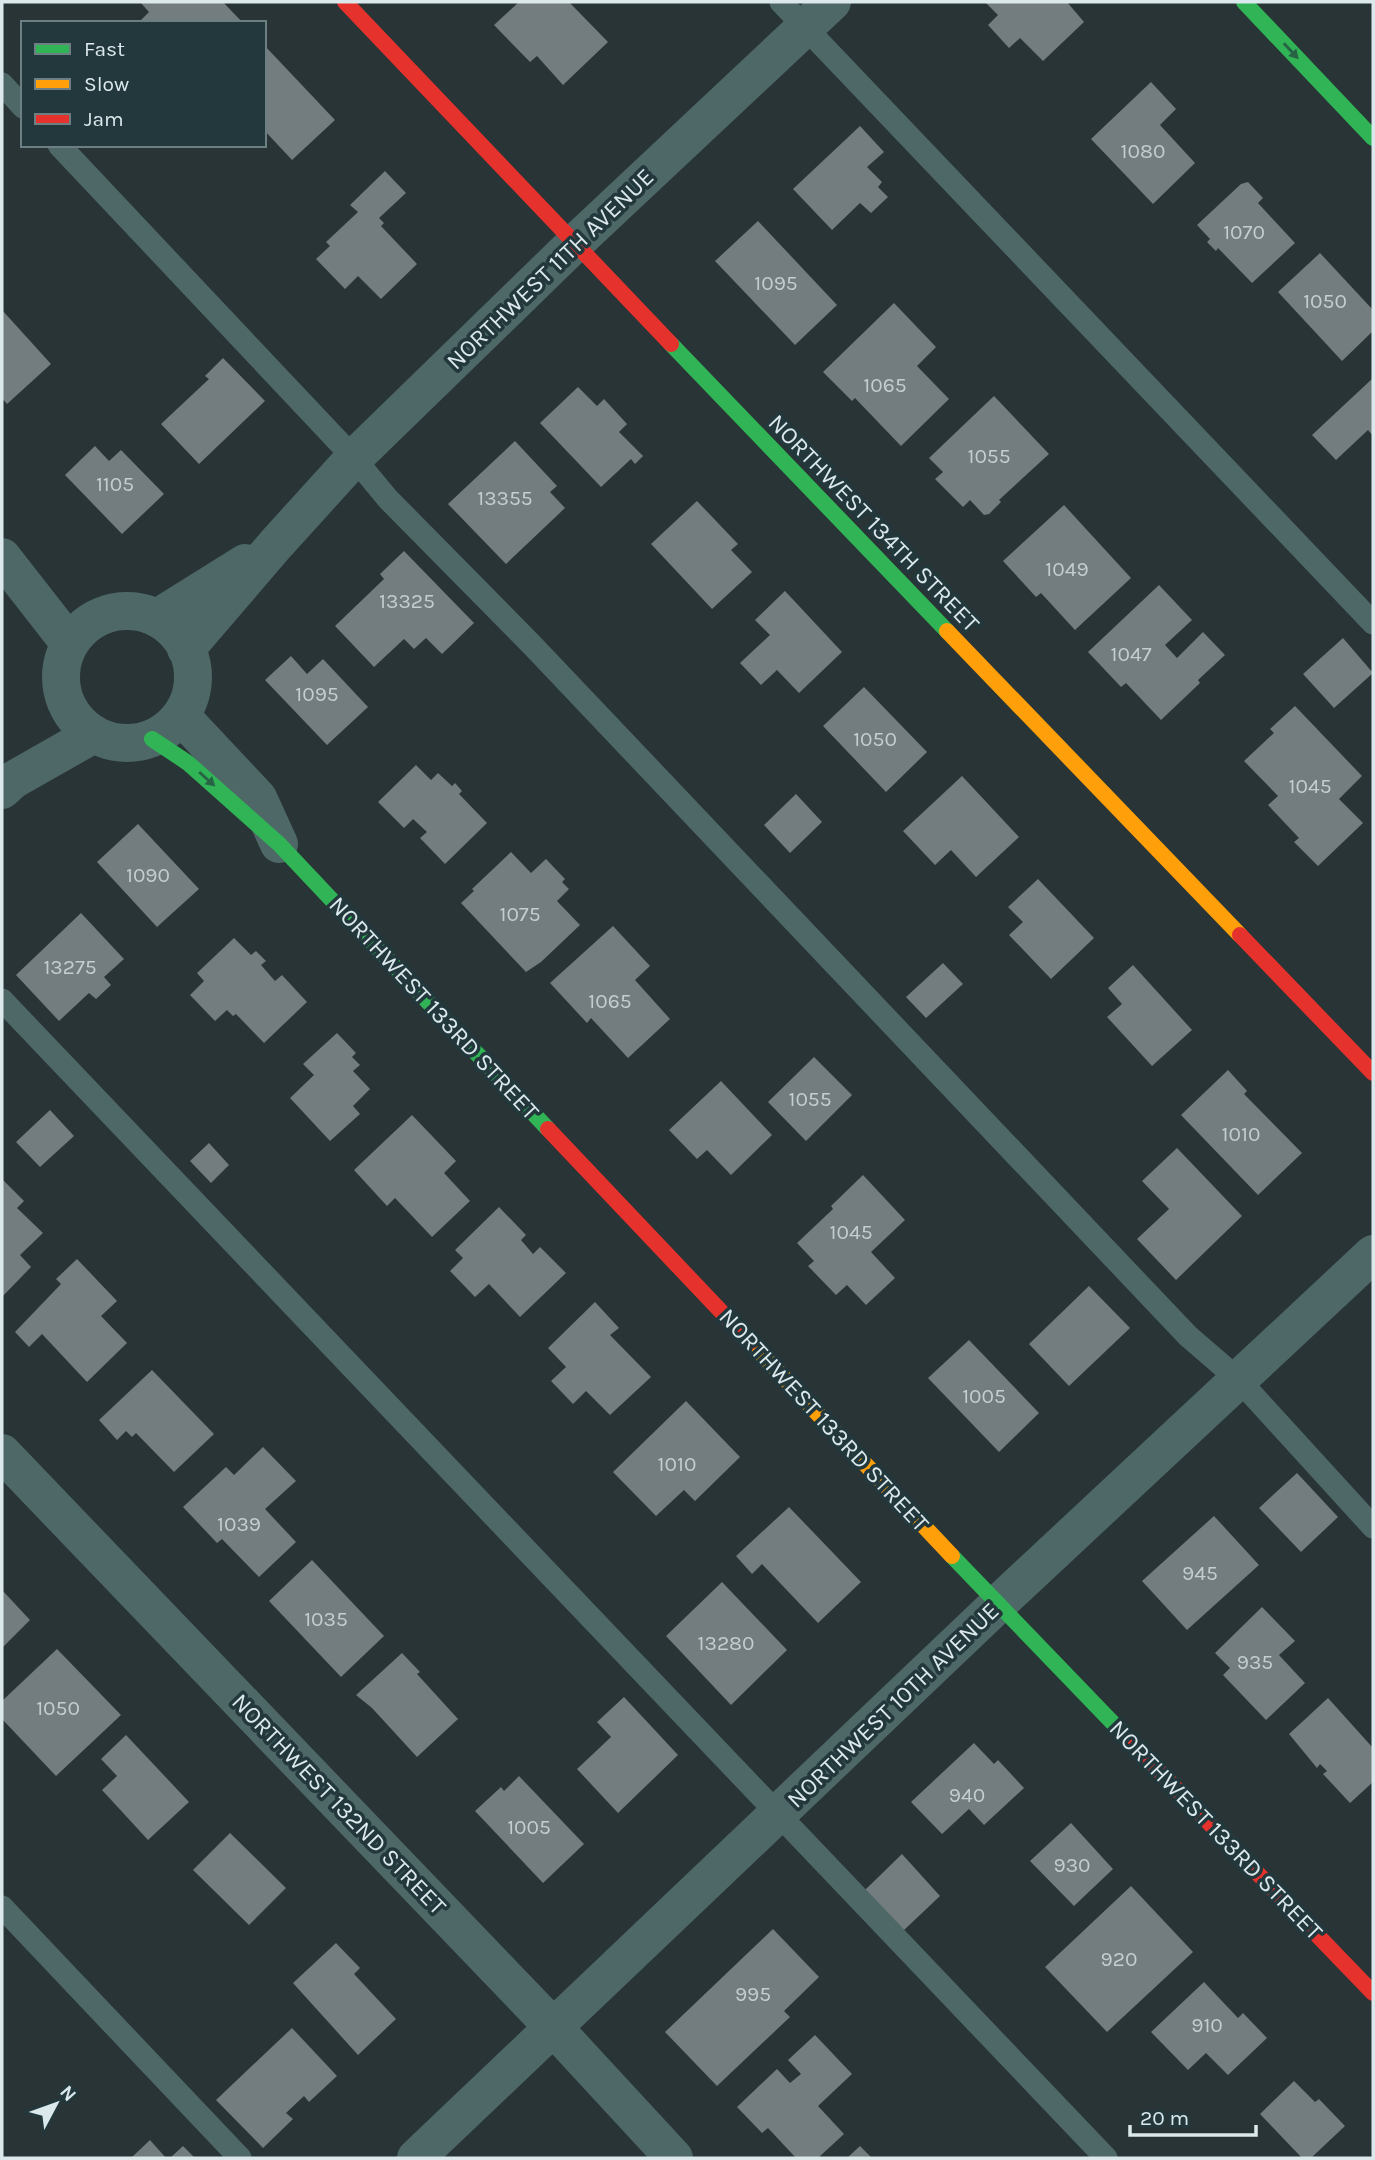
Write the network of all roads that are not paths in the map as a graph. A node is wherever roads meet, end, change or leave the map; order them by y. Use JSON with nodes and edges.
{"nodes":[{"id":1,"x":345,"y":2,"type":"edge"},
{"id":2,"x":1244,"y":2,"type":"edge"},
{"id":3,"x":806,"y":10,"type":"edge"},
{"id":4,"x":2,"y":84,"type":"edge"},
{"id":5,"x":21,"y":105,"type":"edge"},
{"id":6,"x":1373,"y":138,"type":"edge"},
{"id":7,"x":61,"y":147,"type":"edge"},
{"id":8,"x":574,"y":244,"type":"junction"},
{"id":9,"x":354,"y":458,"type":"junction"},
{"id":10,"x":276,"y":544,"type":"junction"},
{"id":11,"x":6,"y":561,"type":"edge"},
{"id":12,"x":157,"y":618,"type":"junction"},
{"id":13,"x":1373,"y":622,"type":"edge"},
{"id":14,"x":81,"y":632,"type":"junction"},
{"id":15,"x":186,"y":649,"type":"junction"},
{"id":16,"x":66,"y":702,"type":"junction"},
{"id":17,"x":166,"y":727,"type":"junction"},
{"id":18,"x":94,"y":734,"type":"junction"},
{"id":19,"x":7,"y":785,"type":"edge"},
{"id":20,"x":279,"y":844,"type":"joint"},
{"id":21,"x":2,"y":1000,"type":"edge"},
{"id":22,"x":1373,"y":1073,"type":"edge"},
{"id":23,"x":1373,"y":1254,"type":"edge"},
{"id":24,"x":1239,"y":1380,"type":"junction"},
{"id":25,"x":2,"y":1453,"type":"edge"},
{"id":26,"x":1373,"y":1527,"type":"edge"},
{"id":27,"x":998,"y":1604,"type":"junction"},
{"id":28,"x":778,"y":1815,"type":"junction"},
{"id":29,"x":2,"y":1908,"type":"edge"},
{"id":30,"x":1373,"y":1993,"type":"edge"},
{"id":31,"x":554,"y":2028,"type":"junction"},
{"id":32,"x":240,"y":2158,"type":"edge"},
{"id":33,"x":416,"y":2158,"type":"edge"},
{"id":34,"x":674,"y":2158,"type":"edge"},
{"id":35,"x":1106,"y":2158,"type":"edge"}],
"edges":[{"from":1,"to":8,"type":"street","name":"NORTHWEST 134TH STREET"},
{"from":2,"to":6,"type":"street","one_way":true},
{"from":3,"to":8,"type":"street","name":"NORTHWEST 11TH AVENUE"},
{"from":3,"to":13,"type":"lane"},
{"from":4,"to":5,"type":"lane"},
{"from":7,"to":9,"type":"lane"},
{"from":8,"to":9,"type":"street","name":"NORTHWEST 11TH AVENUE"},
{"from":8,"to":22,"type":"street","name":"NORTHWEST 134TH STREET"},
{"from":9,"to":10,"type":"street","name":"NORTHWEST 11TH AVENUE"},
{"from":9,"to":24,"type":"lane"},
{"from":10,"to":12,"type":"street","name":"NORTHWEST 11TH AVENUE"},
{"from":10,"to":15,"type":"street","name":"NORTHWEST 11TH AVENUE"},
{"from":11,"to":14,"type":"street"},
{"from":12,"to":14,"type":"street"},
{"from":12,"to":15,"type":"street"},
{"from":14,"to":16,"type":"street"},
{"from":15,"to":17,"type":"street"},
{"from":16,"to":18,"type":"street"},
{"from":16,"to":19,"type":"street"},
{"from":17,"to":18,"type":"street"},
{"from":17,"to":20,"type":"street","name":"NORTHWEST 133RD STREET"},
{"from":18,"to":19,"type":"street"},
{"from":20,"to":27,"type":"street","name":"NORTHWEST 133RD STREET"},
{"from":21,"to":28,"type":"lane"},
{"from":23,"to":24,"type":"street","name":"NORTHWEST 10TH AVENUE"},
{"from":24,"to":26,"type":"lane"},
{"from":24,"to":27,"type":"street","name":"NORTHWEST 10TH AVENUE"},
{"from":25,"to":31,"type":"street","name":"NORTHWEST 132ND STREET"},
{"from":27,"to":28,"type":"street","name":"NORTHWEST 10TH AVENUE"},
{"from":27,"to":30,"type":"street","name":"NORTHWEST 133RD STREET"},
{"from":28,"to":31,"type":"street","name":"NORTHWEST 10TH AVENUE"},
{"from":28,"to":35,"type":"lane"},
{"from":29,"to":32,"type":"lane"},
{"from":31,"to":33,"type":"street","name":"NORTHWEST 10TH AVENUE"},
{"from":31,"to":34,"type":"street","name":"NORTHWEST 132ND STREET"}]}
